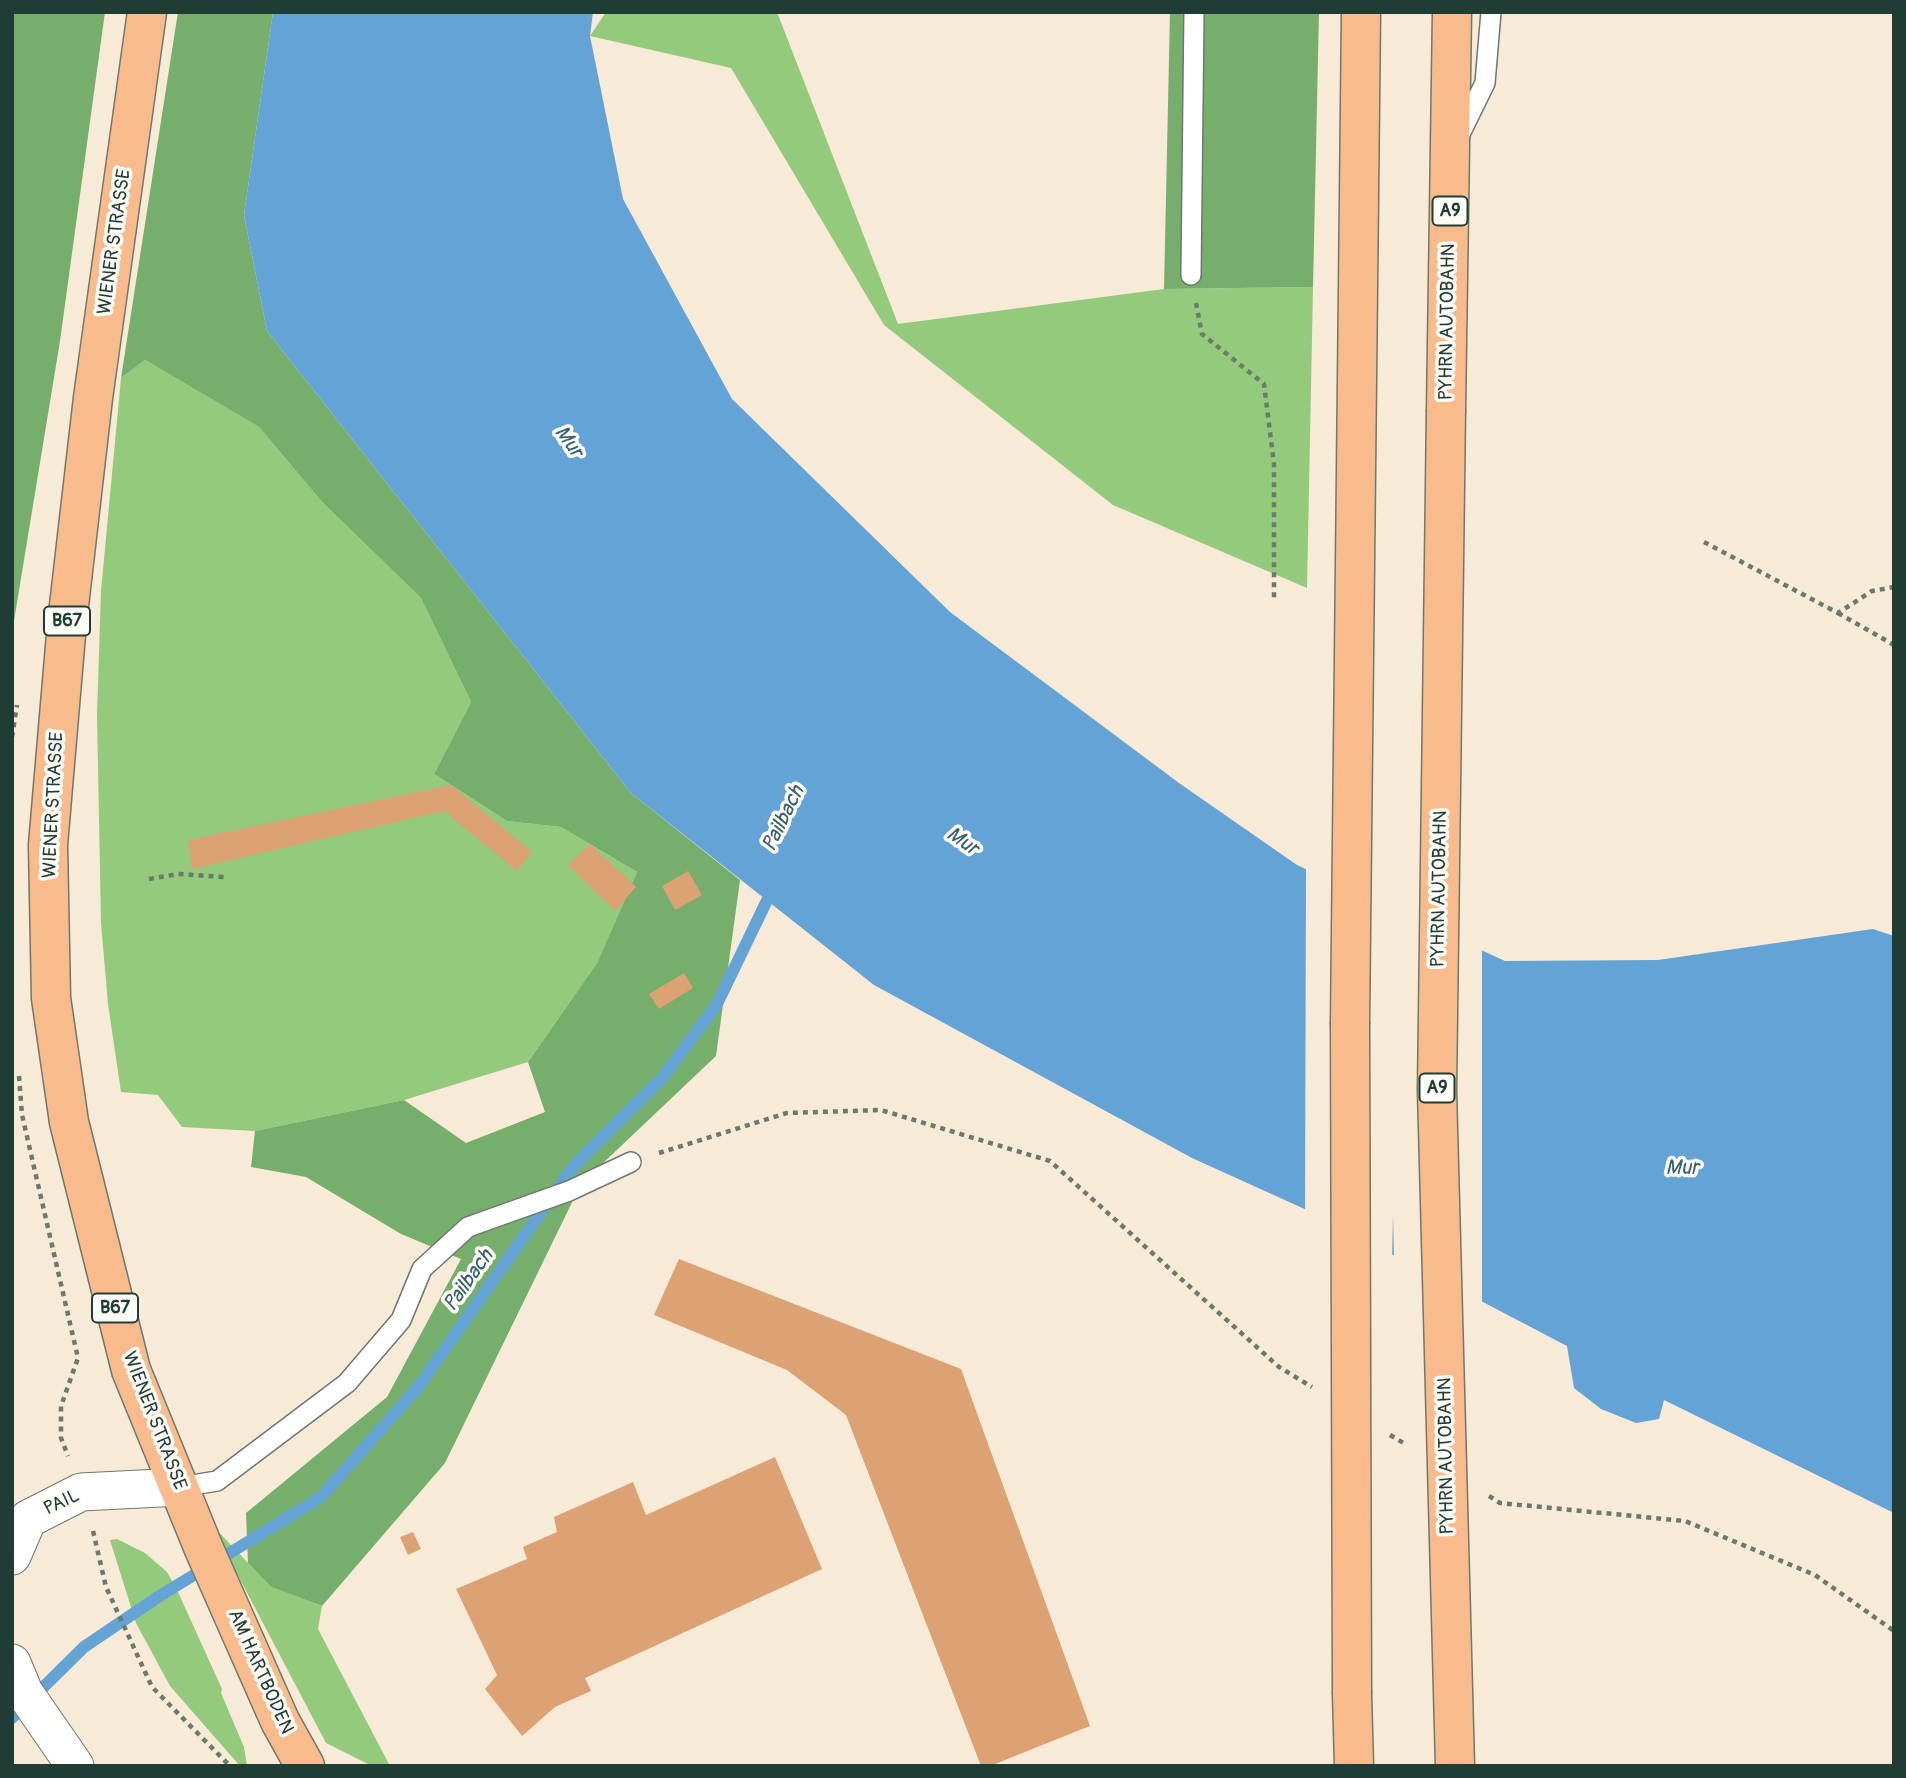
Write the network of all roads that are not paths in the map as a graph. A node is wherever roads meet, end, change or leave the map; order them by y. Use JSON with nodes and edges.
{"nodes":[{"id":1,"x":147,"y":12,"type":"edge"},
{"id":2,"x":1194,"y":12,"type":"edge"},
{"id":3,"x":1361,"y":12,"type":"edge"},
{"id":4,"x":1452,"y":12,"type":"edge"},
{"id":5,"x":1491,"y":12,"type":"edge"},
{"id":6,"x":1451,"y":151,"type":"junction"},
{"id":7,"x":1191,"y":275,"type":"road end"},
{"id":8,"x":631,"y":1162,"type":"road end"},
{"id":9,"x":180,"y":1487,"type":"junction"},
{"id":10,"x":12,"y":1556,"type":"edge"},
{"id":11,"x":211,"y":1563,"type":"joint"},
{"id":12,"x":12,"y":1663,"type":"edge"},
{"id":13,"x":71,"y":1761,"type":"edge"},
{"id":14,"x":305,"y":1766,"type":"edge"},
{"id":15,"x":1354,"y":1766,"type":"edge"},
{"id":16,"x":1455,"y":1766,"type":"edge"}],
"edges":[{"from":1,"to":9,"type":"main road","name":"WIENER STRASSE","number":"B67"},
{"from":2,"to":7,"type":"lane"},
{"from":3,"to":15,"type":"main road","bridge":true},
{"from":4,"to":6,"type":"main road","name":"PYHRN AUTOBAHN","number":"A9"},
{"from":5,"to":6,"type":"lane"},
{"from":6,"to":16,"type":"main road","name":"PYHRN AUTOBAHN","number":"A9","bridge":true},
{"from":8,"to":9,"type":"lane"},
{"from":9,"to":10,"type":"street","name":"PAIL"},
{"from":9,"to":11,"type":"main road","name":"WIENER STRASSE","number":"B67"},
{"from":11,"to":14,"type":"main road","name":"AM HARTBODEN","number":"B67"},
{"from":12,"to":13,"type":"street"}]}
